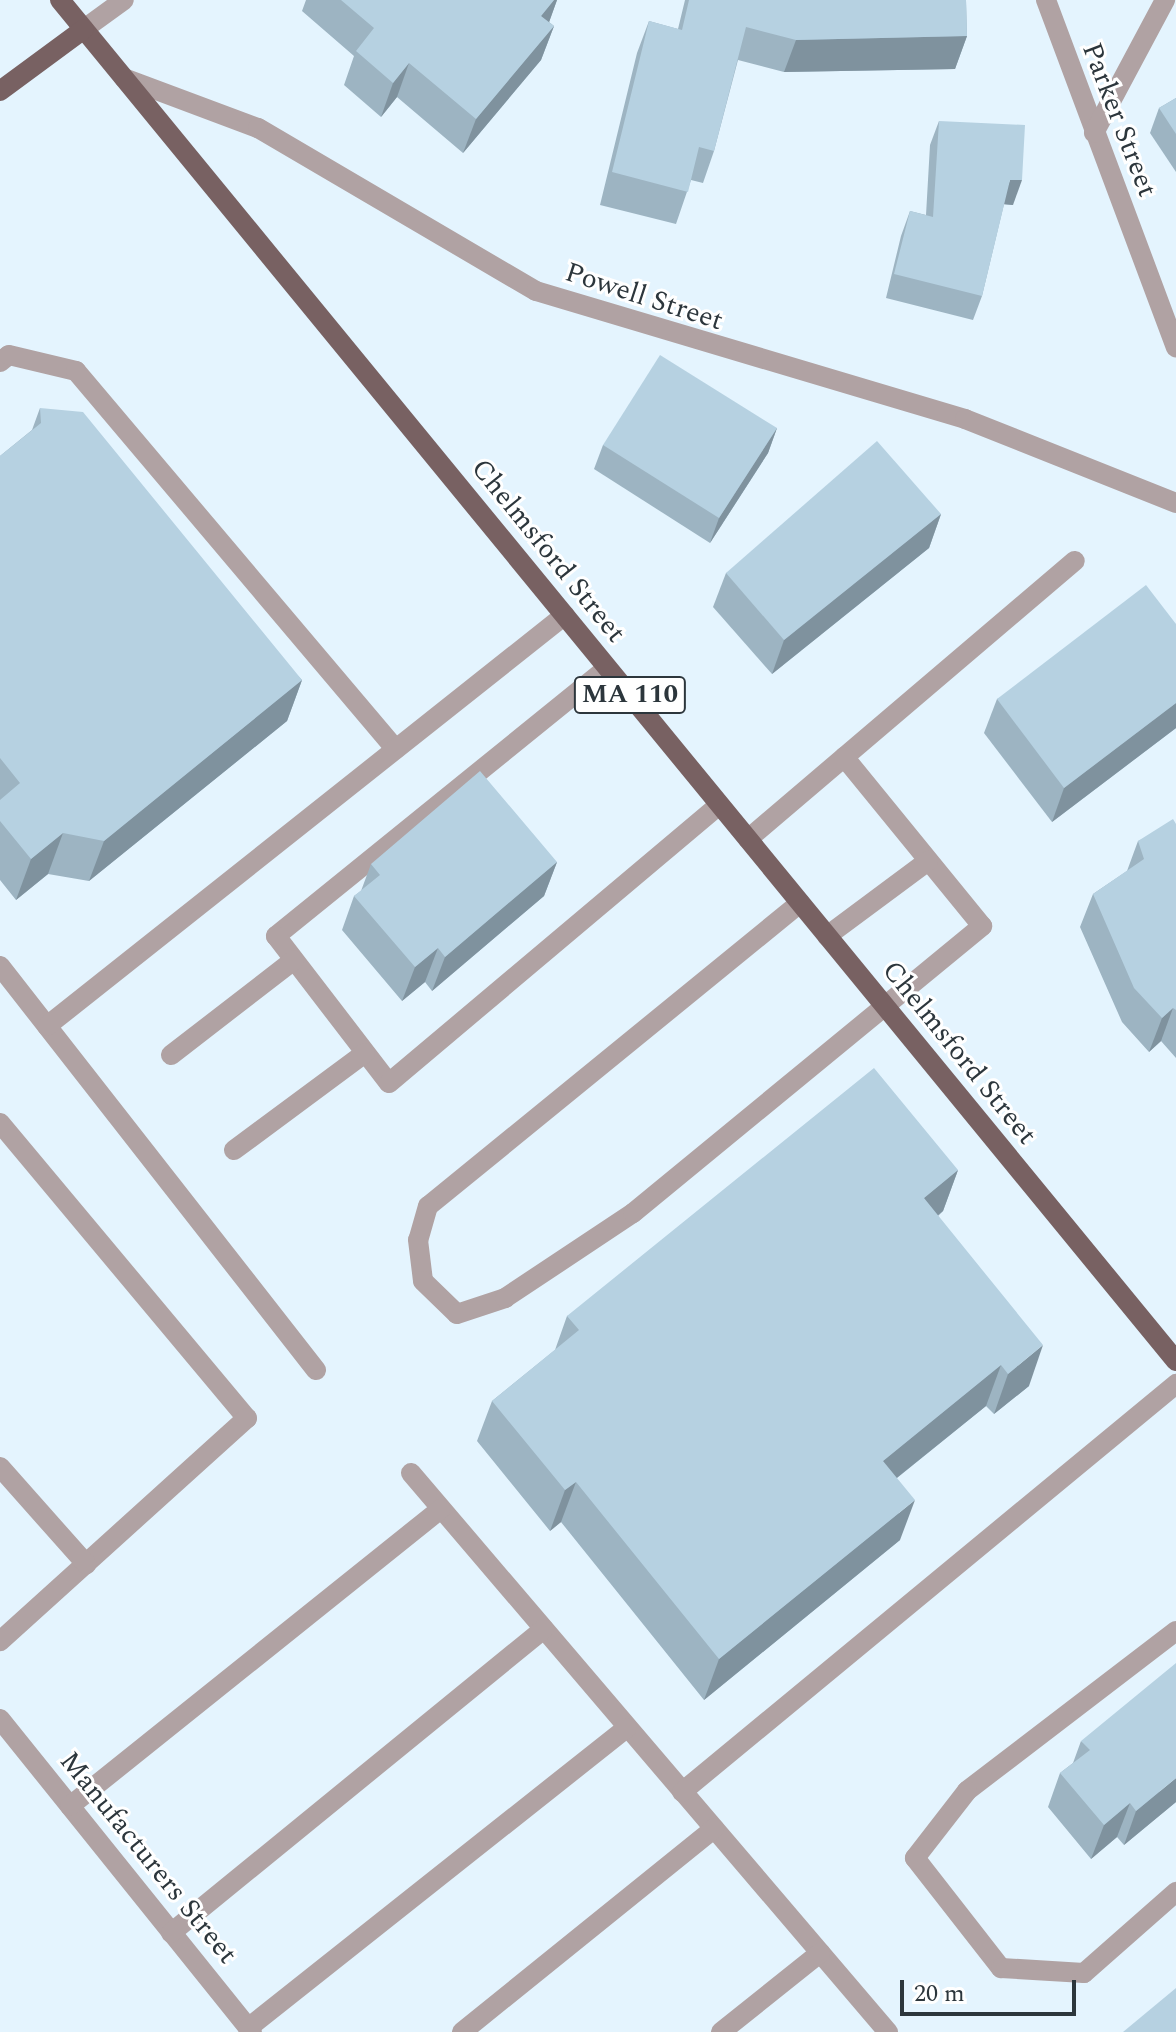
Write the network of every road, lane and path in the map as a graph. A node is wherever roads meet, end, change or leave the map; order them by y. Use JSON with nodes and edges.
{"nodes":[{"id":1,"x":60,"y":0,"type":"edge"},
{"id":2,"x":124,"y":0,"type":"edge"},
{"id":3,"x":1046,"y":0,"type":"edge"},
{"id":4,"x":1165,"y":0,"type":"edge"},
{"id":5,"x":84,"y":29,"type":"junction"},
{"id":6,"x":124,"y":78,"type":"junction"},
{"id":7,"x":0,"y":91,"type":"edge"},
{"id":8,"x":1094,"y":133,"type":"junction"},
{"id":9,"x":1176,"y":348,"type":"edge"},
{"id":10,"x":0,"y":362,"type":"edge"},
{"id":11,"x":1176,"y":503,"type":"edge"},
{"id":12,"x":1075,"y":561,"type":"dead end"},
{"id":13,"x":565,"y":615,"type":"junction"},
{"id":14,"x":607,"y":668,"type":"junction"},
{"id":15,"x":396,"y":749,"type":"junction"},
{"id":16,"x":844,"y":757,"type":"junction"},
{"id":17,"x":719,"y":805,"type":"junction"},
{"id":18,"x":748,"y":839,"type":"junction"},
{"id":19,"x":928,"y":861,"type":"junction"},
{"id":20,"x":800,"y":903,"type":"junction"},
{"id":21,"x":827,"y":936,"type":"junction"},
{"id":22,"x":294,"y":960,"type":"junction"},
{"id":23,"x":0,"y":966,"type":"edge"},
{"id":24,"x":885,"y":1006,"type":"junction"},
{"id":25,"x":47,"y":1026,"type":"junction"},
{"id":26,"x":365,"y":1053,"type":"junction"},
{"id":27,"x":171,"y":1055,"type":"dead end"},
{"id":28,"x":0,"y":1123,"type":"edge"},
{"id":29,"x":234,"y":1150,"type":"dead end"},
{"id":30,"x":1176,"y":1361,"type":"edge"},
{"id":31,"x":316,"y":1370,"type":"dead end"},
{"id":32,"x":1176,"y":1384,"type":"edge"},
{"id":33,"x":0,"y":1467,"type":"edge"},
{"id":34,"x":411,"y":1473,"type":"dead end"},
{"id":35,"x":441,"y":1509,"type":"junction"},
{"id":36,"x":86,"y":1564,"type":"junction"},
{"id":37,"x":544,"y":1629,"type":"junction"},
{"id":38,"x":1176,"y":1631,"type":"edge"},
{"id":39,"x":0,"y":1641,"type":"edge"},
{"id":40,"x":0,"y":1719,"type":"edge"},
{"id":41,"x":627,"y":1728,"type":"junction"},
{"id":42,"x":682,"y":1792,"type":"junction"},
{"id":43,"x":70,"y":1806,"type":"junction"},
{"id":44,"x":714,"y":1829,"type":"junction"},
{"id":45,"x":1176,"y":1892,"type":"edge"},
{"id":46,"x":171,"y":1933,"type":"junction"},
{"id":47,"x":820,"y":1953,"type":"junction"},
{"id":48,"x":250,"y":2030,"type":"edge"},
{"id":49,"x":462,"y":2032,"type":"edge"},
{"id":50,"x":721,"y":2032,"type":"edge"},
{"id":51,"x":888,"y":2032,"type":"edge"}],
"edges":[{"from":1,"to":5,"type":"main road","name":"Chelmsford Street","number":"MA 110"},
{"from":2,"to":5,"type":"street"},
{"from":3,"to":8,"type":"street","name":"Parker Street"},
{"from":4,"to":8,"type":"street"},
{"from":5,"to":6,"type":"main road","name":"Chelmsford Street","number":"MA 110"},
{"from":5,"to":7,"type":"main road"},
{"from":6,"to":11,"type":"street","name":"Powell Street"},
{"from":6,"to":13,"type":"main road","name":"Chelmsford Street","number":"MA 110"},
{"from":8,"to":9,"type":"street","name":"Parker Street"},
{"from":10,"to":15,"type":"street"},
{"from":12,"to":16,"type":"street"},
{"from":13,"to":14,"type":"main road","name":"Chelmsford Street","number":"MA 110"},
{"from":13,"to":15,"type":"street"},
{"from":14,"to":17,"type":"main road","name":"Chelmsford Street","number":"MA 110"},
{"from":14,"to":22,"type":"street"},
{"from":15,"to":25,"type":"street"},
{"from":16,"to":18,"type":"street"},
{"from":16,"to":19,"type":"street"},
{"from":17,"to":18,"type":"main road","name":"Chelmsford Street","number":"MA 110"},
{"from":17,"to":26,"type":"street"},
{"from":18,"to":20,"type":"main road","name":"Chelmsford Street","number":"MA 110"},
{"from":19,"to":21,"type":"street"},
{"from":19,"to":24,"type":"street"},
{"from":20,"to":21,"type":"main road","name":"Chelmsford Street","number":"MA 110"},
{"from":20,"to":24,"type":"street"},
{"from":21,"to":24,"type":"main road","name":"Chelmsford Street","number":"MA 110"},
{"from":22,"to":26,"type":"street"},
{"from":22,"to":27,"type":"street"},
{"from":23,"to":25,"type":"street"},
{"from":24,"to":30,"type":"main road","name":"Chelmsford Street","number":"MA 110"},
{"from":25,"to":31,"type":"street"},
{"from":26,"to":29,"type":"street"},
{"from":28,"to":36,"type":"street"},
{"from":32,"to":42,"type":"street"},
{"from":33,"to":36,"type":"street"},
{"from":34,"to":35,"type":"street"},
{"from":35,"to":37,"type":"street"},
{"from":35,"to":43,"type":"street"},
{"from":36,"to":39,"type":"street"},
{"from":37,"to":41,"type":"street"},
{"from":37,"to":46,"type":"street"},
{"from":38,"to":45,"type":"street"},
{"from":40,"to":43,"type":"street","name":"Manufacturers Street"},
{"from":41,"to":42,"type":"street"},
{"from":41,"to":48,"type":"street"},
{"from":42,"to":44,"type":"street"},
{"from":43,"to":46,"type":"street","name":"Manufacturers Street"},
{"from":44,"to":47,"type":"street"},
{"from":44,"to":49,"type":"street"},
{"from":46,"to":48,"type":"street","name":"Manufacturers Street"},
{"from":47,"to":50,"type":"street"},
{"from":47,"to":51,"type":"street"}]}
